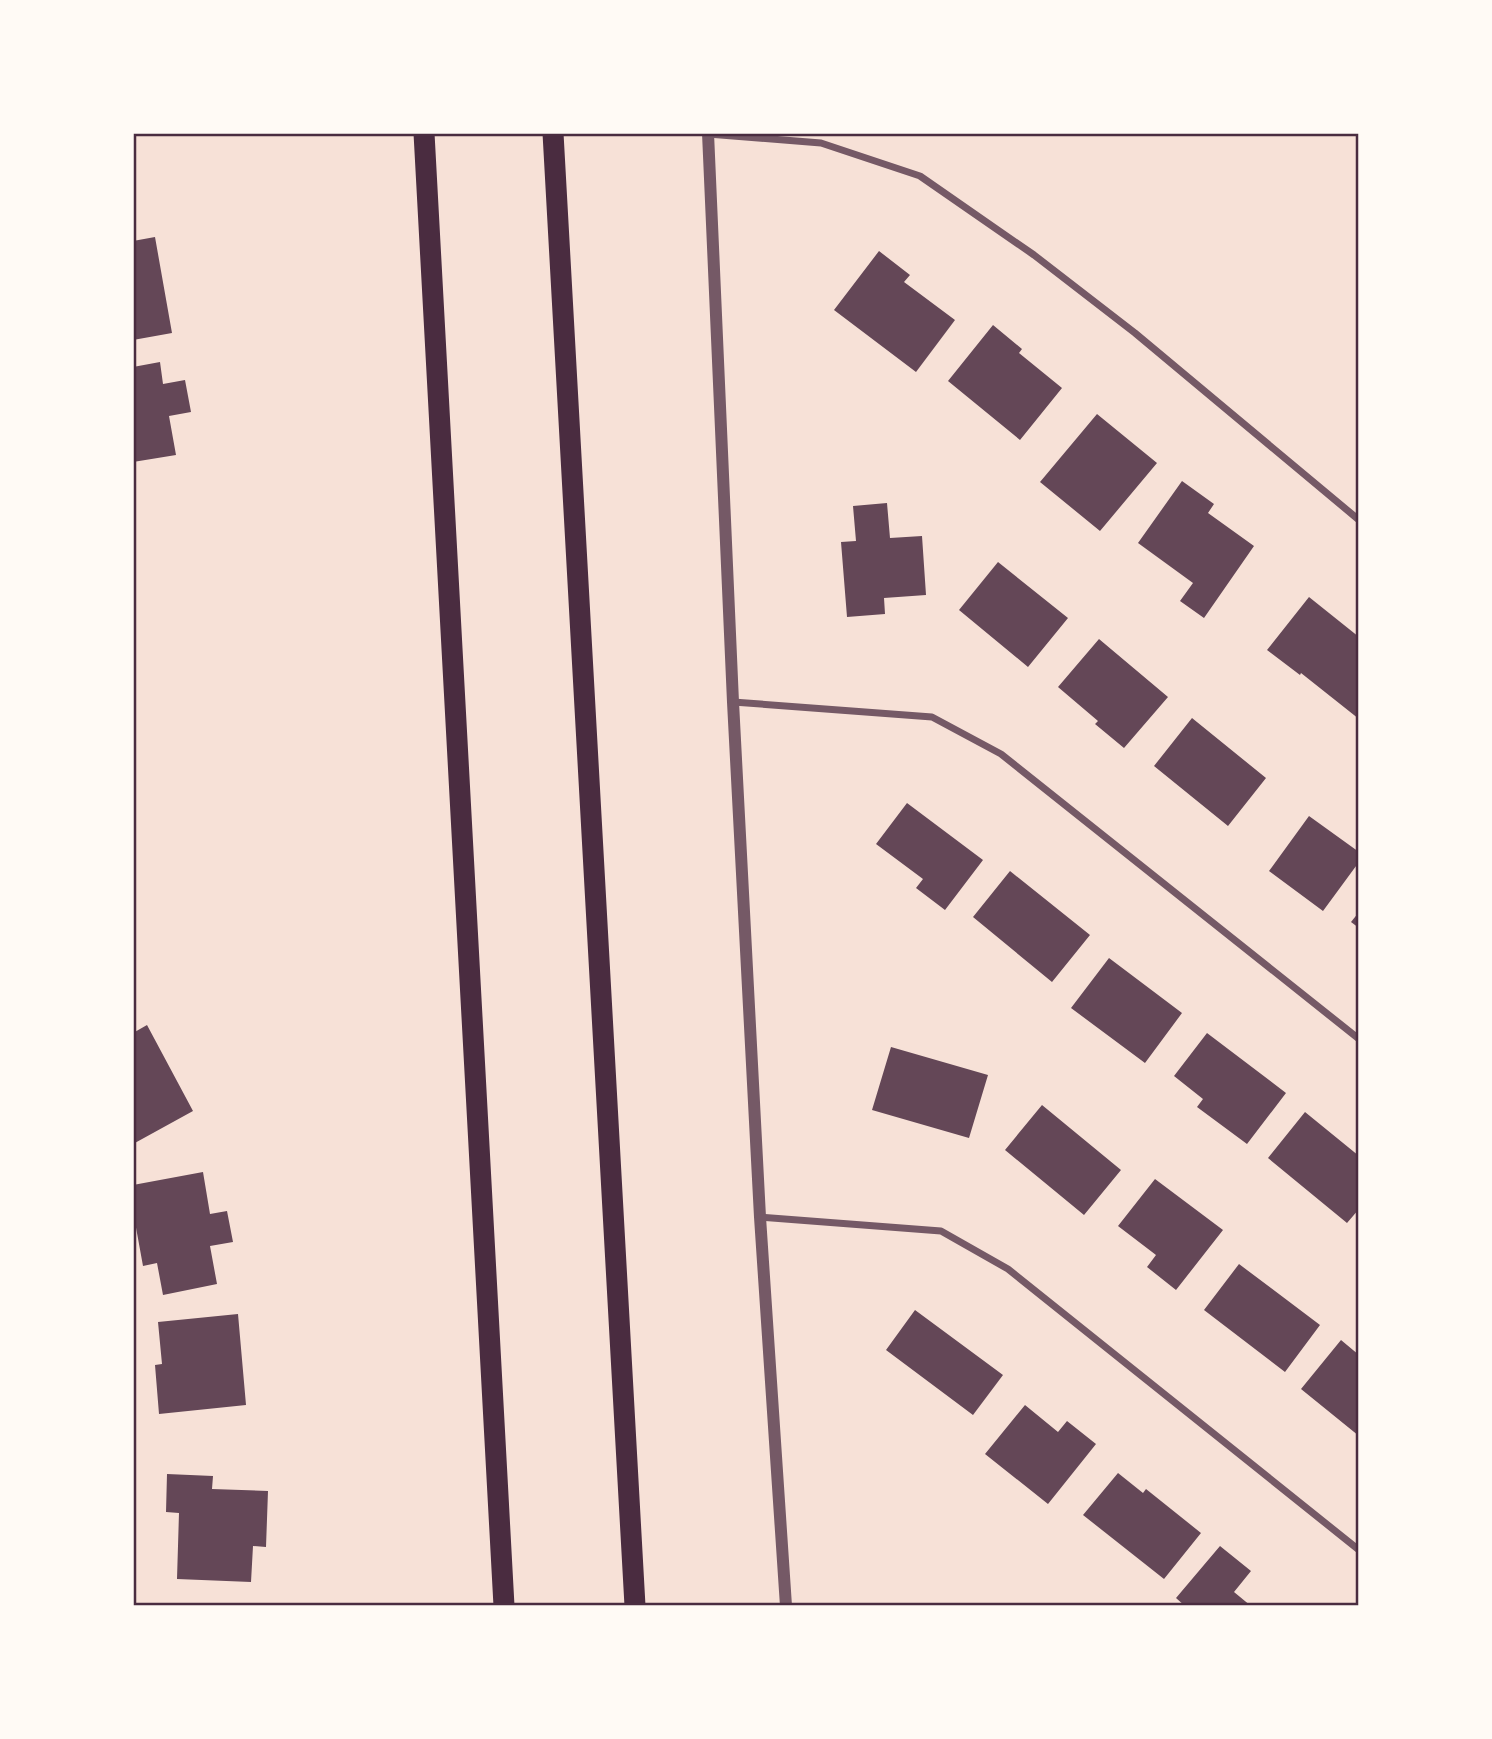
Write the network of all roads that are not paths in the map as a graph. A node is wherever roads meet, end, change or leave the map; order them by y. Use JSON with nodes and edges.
{"nodes":[{"id":1,"x":424,"y":133,"type":"edge"},
{"id":2,"x":553,"y":133,"type":"edge"},
{"id":3,"x":708,"y":134,"type":"edge"},
{"id":4,"x":1359,"y":520,"type":"edge"},
{"id":5,"x":733,"y":702,"type":"junction"},
{"id":6,"x":1359,"y":1039,"type":"edge"},
{"id":7,"x":761,"y":1217,"type":"junction"},
{"id":8,"x":1359,"y":1550,"type":"edge"},
{"id":9,"x":505,"y":1606,"type":"edge"},
{"id":10,"x":635,"y":1606,"type":"edge"},
{"id":11,"x":786,"y":1606,"type":"edge"}],
"edges":[{"from":1,"to":9,"type":"highway"},
{"from":2,"to":10,"type":"highway"},
{"from":3,"to":4,"type":"street"},
{"from":3,"to":5,"type":"street"},
{"from":5,"to":6,"type":"street"},
{"from":5,"to":7,"type":"street"},
{"from":7,"to":8,"type":"street"},
{"from":7,"to":11,"type":"street"}]}
